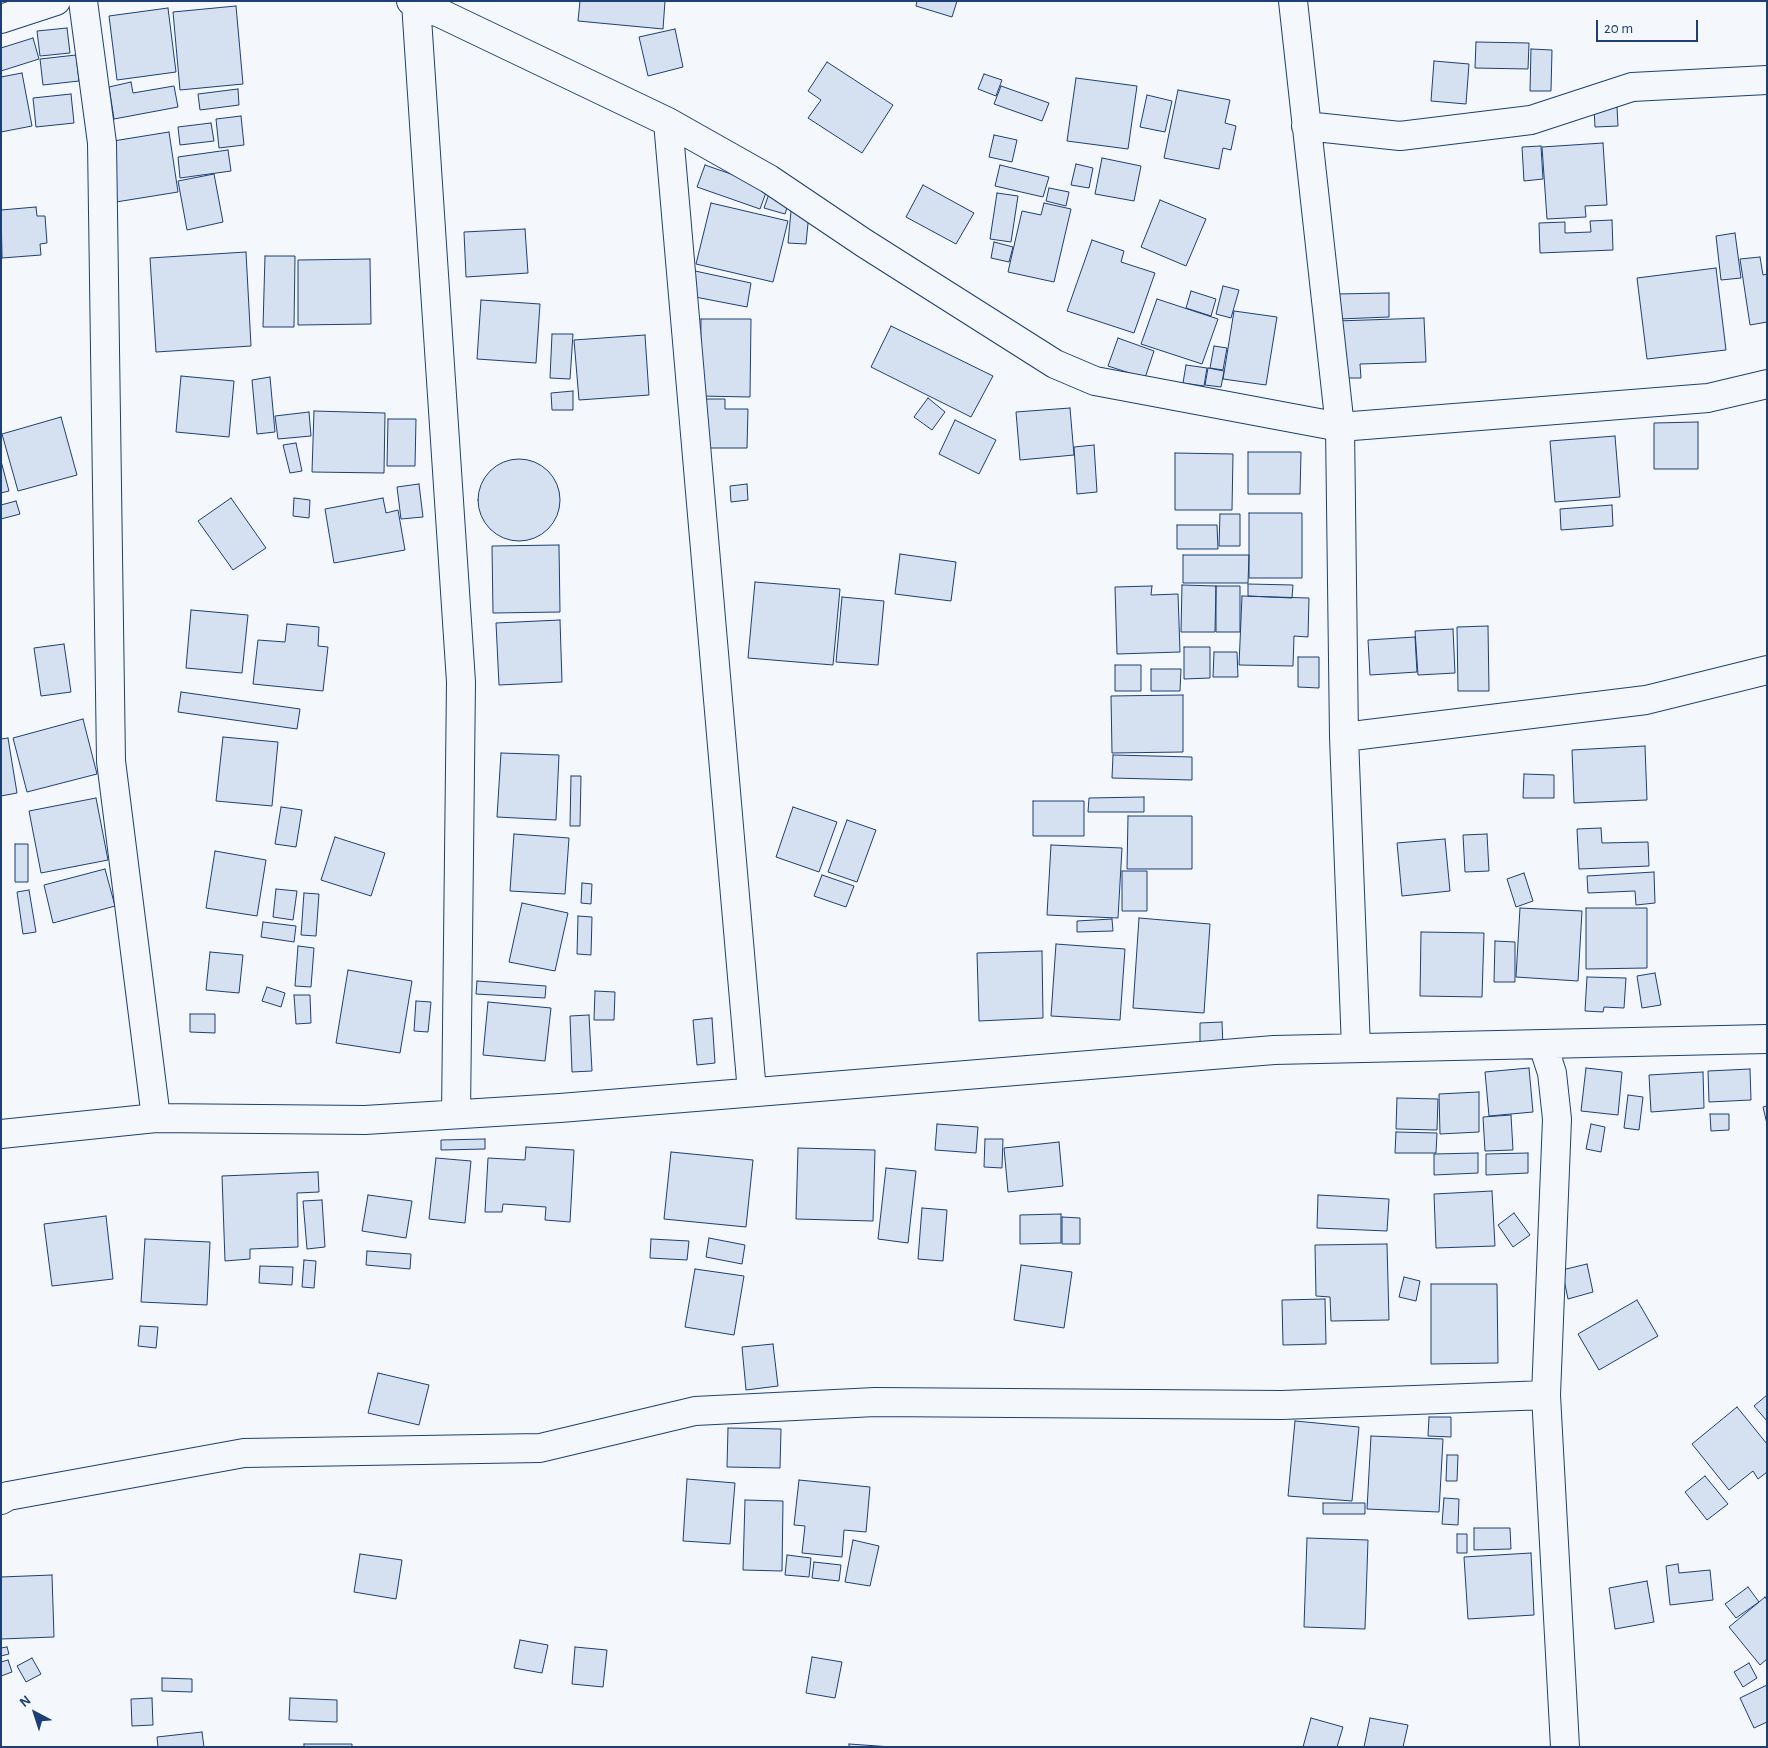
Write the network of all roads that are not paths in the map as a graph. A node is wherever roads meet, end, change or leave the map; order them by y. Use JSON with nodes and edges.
{"nodes":[{"id":1,"x":56,"y":1,"type":"edge"},
{"id":2,"x":83,"y":1,"type":"edge"},
{"id":3,"x":1293,"y":1,"type":"edge"},
{"id":4,"x":413,"y":2,"type":"edge"},
{"id":5,"x":1,"y":19,"type":"edge"},
{"id":6,"x":1767,"y":80,"type":"edge"},
{"id":7,"x":668,"y":122,"type":"junction"},
{"id":8,"x":1306,"y":126,"type":"junction"},
{"id":9,"x":1767,"y":384,"type":"edge"},
{"id":10,"x":1340,"y":427,"type":"junction"},
{"id":11,"x":1767,"y":670,"type":"edge"},
{"id":12,"x":1344,"y":737,"type":"junction"},
{"id":13,"x":1767,"y":1038,"type":"edge"},
{"id":14,"x":1543,"y":1045,"type":"junction"},
{"id":15,"x":1356,"y":1048,"type":"junction"},
{"id":16,"x":752,"y":1092,"type":"junction"},
{"id":17,"x":456,"y":1114,"type":"junction"},
{"id":18,"x":156,"y":1118,"type":"junction"},
{"id":19,"x":1,"y":1134,"type":"edge"},
{"id":20,"x":1546,"y":1395,"type":"junction"},
{"id":21,"x":1,"y":1500,"type":"edge"},
{"id":22,"x":1565,"y":1747,"type":"edge"}],
"edges":[{"from":1,"to":5,"type":"street"},
{"from":2,"to":18,"type":"street"},
{"from":3,"to":8,"type":"street"},
{"from":4,"to":7,"type":"street"},
{"from":4,"to":17,"type":"street"},
{"from":6,"to":8,"type":"street"},
{"from":7,"to":10,"type":"street"},
{"from":7,"to":16,"type":"street"},
{"from":8,"to":10,"type":"street"},
{"from":9,"to":10,"type":"street"},
{"from":10,"to":12,"type":"street"},
{"from":11,"to":12,"type":"street"},
{"from":12,"to":15,"type":"street"},
{"from":13,"to":14,"type":"street"},
{"from":14,"to":15,"type":"street"},
{"from":14,"to":20,"type":"street"},
{"from":15,"to":16,"type":"street"},
{"from":16,"to":17,"type":"street"},
{"from":17,"to":18,"type":"street"},
{"from":18,"to":19,"type":"street"},
{"from":20,"to":21,"type":"street"},
{"from":20,"to":22,"type":"street"}]}
